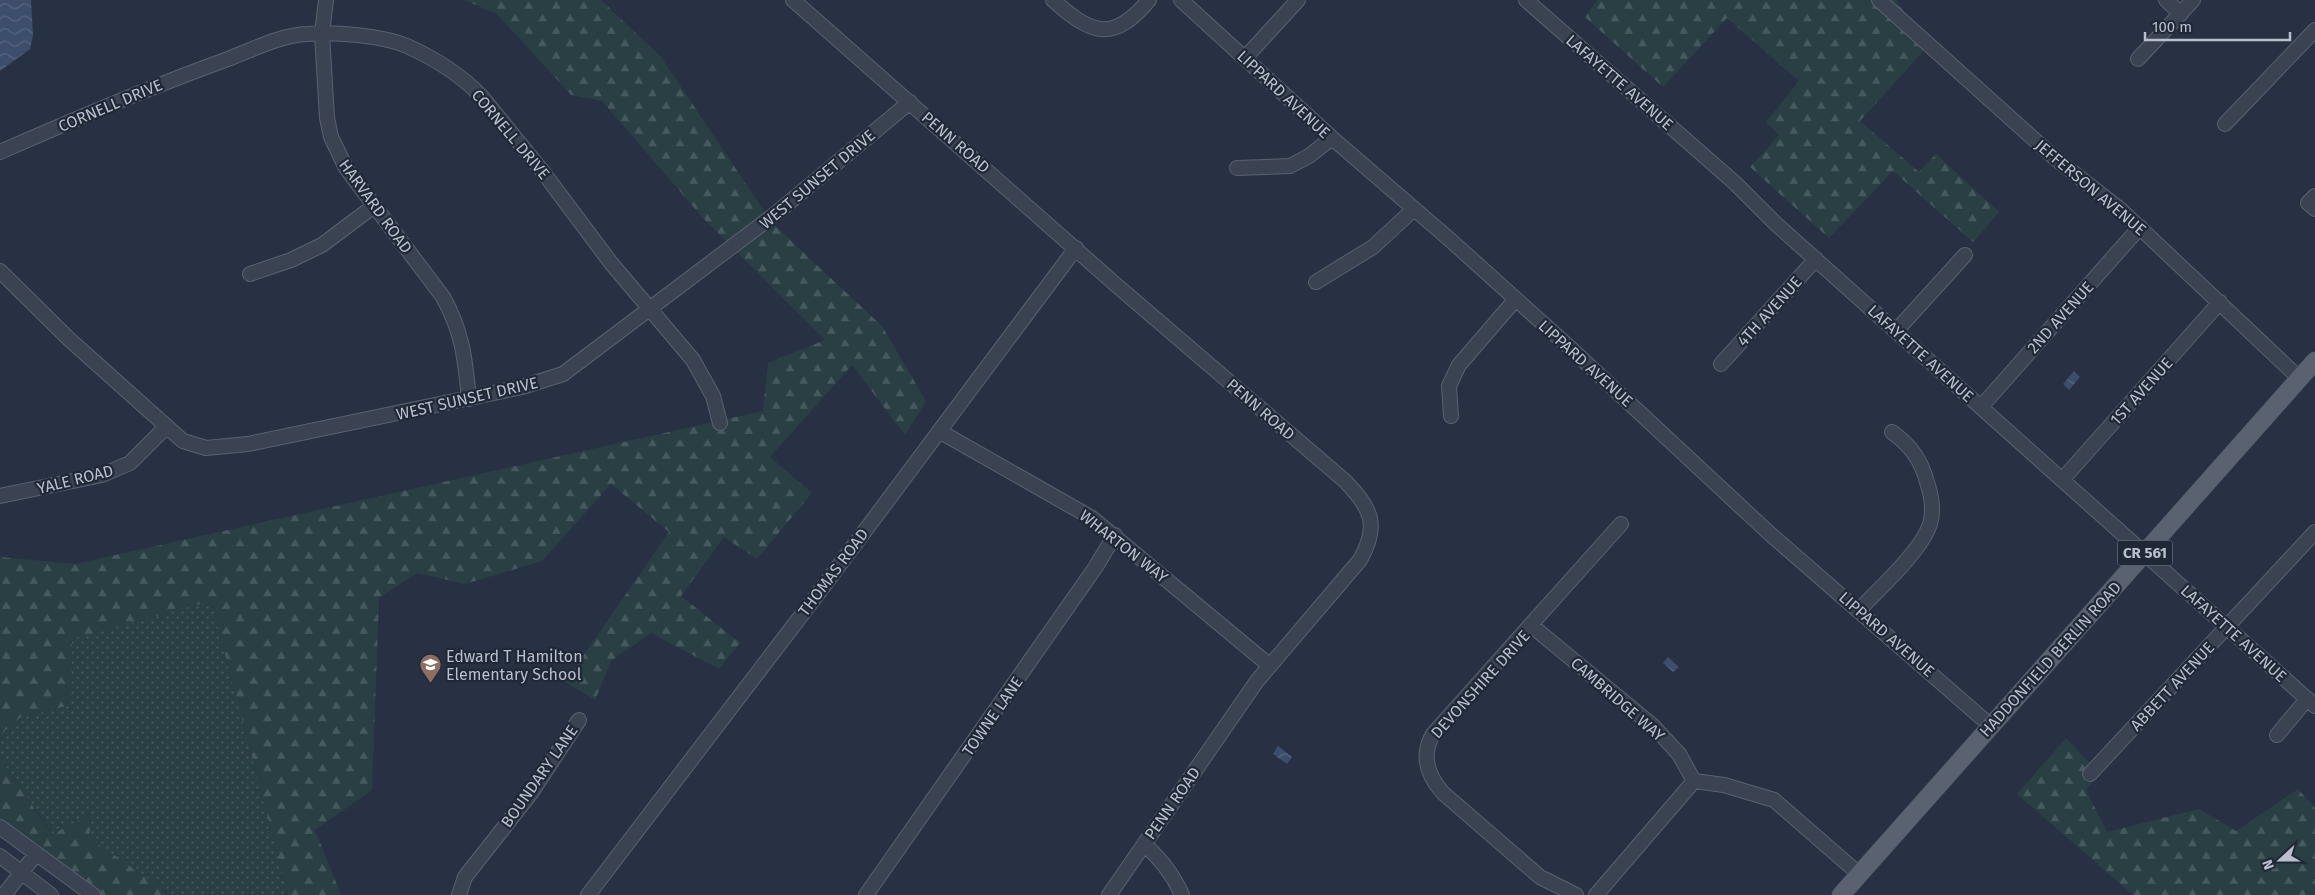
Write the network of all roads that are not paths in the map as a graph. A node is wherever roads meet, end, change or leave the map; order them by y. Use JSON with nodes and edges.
{"nodes":[{"id":1,"x":326,"y":0,"type":"edge"},
{"id":2,"x":792,"y":0,"type":"edge"},
{"id":3,"x":1053,"y":0,"type":"edge"},
{"id":4,"x":1149,"y":0,"type":"edge"},
{"id":5,"x":1181,"y":0,"type":"edge"},
{"id":6,"x":1298,"y":0,"type":"edge"},
{"id":7,"x":1526,"y":0,"type":"edge"},
{"id":8,"x":1879,"y":0,"type":"edge"},
{"id":9,"x":2166,"y":0,"type":"edge"},
{"id":10,"x":2193,"y":0,"type":"edge"},
{"id":11,"x":2181,"y":14,"type":"junction"},
{"id":12,"x":2315,"y":30,"type":"edge"},
{"id":13,"x":322,"y":34,"type":"junction"},
{"id":14,"x":1245,"y":58,"type":"junction"},
{"id":15,"x":2138,"y":59,"type":"dead end"},
{"id":16,"x":910,"y":102,"type":"junction"},
{"id":17,"x":2225,"y":124,"type":"dead end"},
{"id":18,"x":1332,"y":138,"type":"junction"},
{"id":19,"x":0,"y":152,"type":"edge"},
{"id":20,"x":1237,"y":168,"type":"dead end"},
{"id":21,"x":374,"y":206,"type":"junction"},
{"id":22,"x":1414,"y":209,"type":"junction"},
{"id":23,"x":2140,"y":228,"type":"junction"},
{"id":24,"x":1076,"y":248,"type":"junction"},
{"id":25,"x":1966,"y":256,"type":"dead end"},
{"id":26,"x":1816,"y":259,"type":"junction"},
{"id":27,"x":0,"y":271,"type":"edge"},
{"id":28,"x":250,"y":274,"type":"dead end"},
{"id":29,"x":1316,"y":282,"type":"dead end"},
{"id":30,"x":1515,"y":300,"type":"junction"},
{"id":31,"x":2220,"y":302,"type":"junction"},
{"id":32,"x":650,"y":310,"type":"junction"},
{"id":33,"x":1896,"y":331,"type":"junction"},
{"id":34,"x":2315,"y":361,"type":"edge"},
{"id":35,"x":1721,"y":364,"type":"dead end"},
{"id":36,"x":2299,"y":378,"type":"junction"},
{"id":37,"x":469,"y":399,"type":"junction"},
{"id":38,"x":1981,"y":407,"type":"junction"},
{"id":39,"x":1451,"y":416,"type":"dead end"},
{"id":40,"x":720,"y":423,"type":"dead end"},
{"id":41,"x":166,"y":428,"type":"junction"},
{"id":42,"x":939,"y":431,"type":"junction"},
{"id":43,"x":1892,"y":432,"type":"dead end"},
{"id":44,"x":2062,"y":480,"type":"junction"},
{"id":45,"x":0,"y":496,"type":"edge"},
{"id":46,"x":1621,"y":524,"type":"dead end"},
{"id":47,"x":2315,"y":532,"type":"edge"},
{"id":48,"x":1115,"y":535,"type":"junction"},
{"id":49,"x":2145,"y":553,"type":"junction"},
{"id":50,"x":1859,"y":610,"type":"junction"},
{"id":51,"x":1532,"y":626,"type":"junction"},
{"id":52,"x":2226,"y":626,"type":"junction"},
{"id":53,"x":1269,"y":665,"type":"junction"},
{"id":54,"x":2311,"y":703,"type":"edge"},
{"id":55,"x":579,"y":720,"type":"dead end"},
{"id":56,"x":1991,"y":726,"type":"junction"},
{"id":57,"x":2278,"y":734,"type":"dead end"},
{"id":58,"x":2090,"y":774,"type":"dead end"},
{"id":59,"x":1694,"y":781,"type":"junction"},
{"id":60,"x":0,"y":828,"type":"edge"},
{"id":61,"x":1144,"y":844,"type":"junction"},
{"id":62,"x":36,"y":854,"type":"junction"},
{"id":63,"x":0,"y":856,"type":"edge"},
{"id":64,"x":21,"y":872,"type":"junction"},
{"id":65,"x":1859,"y":874,"type":"junction"},
{"id":66,"x":4,"y":895,"type":"edge"},
{"id":67,"x":51,"y":895,"type":"edge"},
{"id":68,"x":92,"y":895,"type":"edge"},
{"id":69,"x":460,"y":895,"type":"edge"},
{"id":70,"x":588,"y":895,"type":"edge"},
{"id":71,"x":866,"y":895,"type":"edge"},
{"id":72,"x":1109,"y":895,"type":"edge"},
{"id":73,"x":1182,"y":895,"type":"edge"},
{"id":74,"x":1576,"y":895,"type":"edge"},
{"id":75,"x":1596,"y":895,"type":"edge"},
{"id":76,"x":1841,"y":895,"type":"edge"}],
"edges":[{"from":1,"to":13,"type":"street","name":"HARVARD ROAD"},
{"from":2,"to":16,"type":"street","name":"PENN ROAD"},
{"from":3,"to":4,"type":"street"},
{"from":5,"to":14,"type":"street","name":"LIPPARD AVENUE"},
{"from":6,"to":14,"type":"street"},
{"from":7,"to":26,"type":"street","name":"LAFAYETTE AVENUE"},
{"from":8,"to":23,"type":"street","name":"JEFFERSON AVENUE"},
{"from":9,"to":11,"type":"street"},
{"from":10,"to":11,"type":"street"},
{"from":11,"to":15,"type":"street"},
{"from":12,"to":17,"type":"street"},
{"from":13,"to":19,"type":"street","name":"CORNELL DRIVE"},
{"from":13,"to":21,"type":"street","name":"HARVARD ROAD"},
{"from":13,"to":32,"type":"street","name":"CORNELL DRIVE"},
{"from":14,"to":18,"type":"street","name":"LIPPARD AVENUE"},
{"from":16,"to":24,"type":"street","name":"PENN ROAD"},
{"from":16,"to":32,"type":"street","name":"WEST SUNSET DRIVE"},
{"from":18,"to":20,"type":"street"},
{"from":18,"to":22,"type":"street","name":"LIPPARD AVENUE"},
{"from":21,"to":28,"type":"street"},
{"from":21,"to":37,"type":"street","name":"HARVARD ROAD"},
{"from":22,"to":29,"type":"street"},
{"from":22,"to":30,"type":"street","name":"LIPPARD AVENUE"},
{"from":23,"to":31,"type":"street","name":"JEFFERSON AVENUE"},
{"from":23,"to":38,"type":"street","name":"2ND AVENUE"},
{"from":24,"to":42,"type":"street","name":"THOMAS ROAD"},
{"from":24,"to":53,"type":"street","name":"PENN ROAD"},
{"from":25,"to":33,"type":"street"},
{"from":26,"to":33,"type":"street","name":"LAFAYETTE AVENUE"},
{"from":26,"to":35,"type":"street","name":"4TH AVENUE"},
{"from":27,"to":41,"type":"street","name":"WEST SUNSET DRIVE"},
{"from":30,"to":39,"type":"street"},
{"from":30,"to":50,"type":"street","name":"LIPPARD AVENUE"},
{"from":31,"to":36,"type":"street","name":"JEFFERSON AVENUE"},
{"from":31,"to":44,"type":"street","name":"1ST AVENUE"},
{"from":32,"to":37,"type":"street","name":"WEST SUNSET DRIVE"},
{"from":32,"to":40,"type":"street","name":"CORNELL DRIVE"},
{"from":33,"to":38,"type":"street","name":"LAFAYETTE AVENUE"},
{"from":34,"to":36,"type":"main road","number":"CR 561"},
{"from":36,"to":49,"type":"main road","name":"HADDONFIELD BERLIN ROAD","number":"CR 561"},
{"from":37,"to":41,"type":"street","name":"WEST SUNSET DRIVE"},
{"from":38,"to":44,"type":"street","name":"LAFAYETTE AVENUE"},
{"from":41,"to":45,"type":"street","name":"YALE ROAD"},
{"from":42,"to":48,"type":"street","name":"WHARTON WAY"},
{"from":42,"to":70,"type":"street","name":"THOMAS ROAD"},
{"from":43,"to":50,"type":"street"},
{"from":44,"to":49,"type":"street","name":"LAFAYETTE AVENUE"},
{"from":46,"to":51,"type":"street","name":"DEVONSHIRE DRIVE"},
{"from":47,"to":52,"type":"street","name":"ABBETT AVENUE"},
{"from":48,"to":53,"type":"street","name":"WHARTON WAY"},
{"from":48,"to":71,"type":"street","name":"TOWNE LANE"},
{"from":49,"to":52,"type":"street","name":"LAFAYETTE AVENUE"},
{"from":49,"to":56,"type":"main road","name":"HADDONFIELD BERLIN ROAD","number":"CR 561"},
{"from":50,"to":56,"type":"street","name":"LIPPARD AVENUE"},
{"from":51,"to":59,"type":"street","name":"CAMBRIDGE WAY"},
{"from":51,"to":74,"type":"street","name":"DEVONSHIRE DRIVE"},
{"from":52,"to":54,"type":"street","name":"LAFAYETTE AVENUE"},
{"from":52,"to":58,"type":"street","name":"ABBETT AVENUE"},
{"from":53,"to":61,"type":"street","name":"PENN ROAD"},
{"from":54,"to":57,"type":"street"},
{"from":55,"to":69,"type":"street","name":"BOUNDARY LANE"},
{"from":56,"to":65,"type":"main road","name":"HADDONFIELD BERLIN ROAD","number":"CR 561"},
{"from":59,"to":65,"type":"street"},
{"from":59,"to":75,"type":"street"},
{"from":60,"to":62,"type":"street"},
{"from":61,"to":72,"type":"street","name":"PENN ROAD"},
{"from":61,"to":73,"type":"street"},
{"from":62,"to":64,"type":"street"},
{"from":62,"to":68,"type":"street"},
{"from":63,"to":64,"type":"street"},
{"from":64,"to":66,"type":"street"},
{"from":64,"to":67,"type":"street"},
{"from":65,"to":76,"type":"main road","name":"HADDONFIELD BERLIN ROAD","number":"CR 561"}]}
